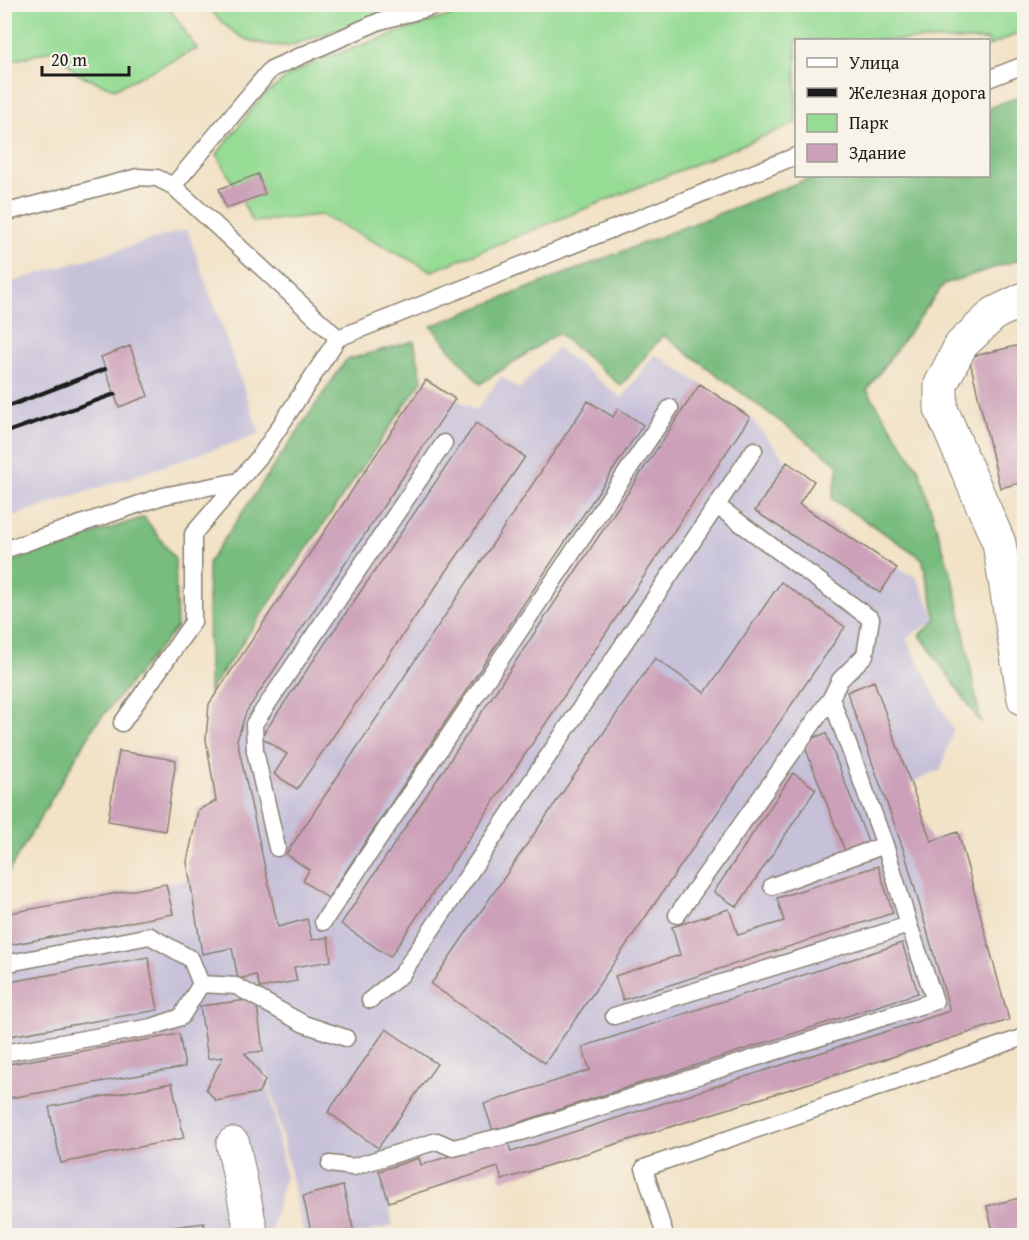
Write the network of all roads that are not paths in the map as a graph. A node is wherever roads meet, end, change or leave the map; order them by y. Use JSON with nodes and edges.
{"nodes":[{"id":1,"x":442,"y":4,"type":"edge"},
{"id":2,"x":1024,"y":65,"type":"edge"},
{"id":3,"x":990,"y":78,"type":"edge"},
{"id":4,"x":795,"y":156,"type":"edge"},
{"id":5,"x":173,"y":186,"type":"junction"},
{"id":6,"x":4,"y":213,"type":"edge"},
{"id":7,"x":1024,"y":299,"type":"edge"},
{"id":8,"x":338,"y":338,"type":"junction"},
{"id":9,"x":670,"y":408,"type":"dead end"},
{"id":10,"x":444,"y":443,"type":"dead end"},
{"id":11,"x":754,"y":450,"type":"dead end"},
{"id":12,"x":239,"y":481,"type":"junction"},
{"id":13,"x":717,"y":506,"type":"junction"},
{"id":14,"x":1012,"y":539,"type":"edge"},
{"id":15,"x":4,"y":550,"type":"edge"},
{"id":16,"x":831,"y":698,"type":"junction"},
{"id":17,"x":1024,"y":699,"type":"edge"},
{"id":18,"x":122,"y":723,"type":"dead end"},
{"id":19,"x":885,"y":845,"type":"junction"},
{"id":20,"x":278,"y":848,"type":"dead end"},
{"id":21,"x":772,"y":886,"type":"dead end"},
{"id":22,"x":677,"y":915,"type":"dead end"},
{"id":23,"x":324,"y":922,"type":"dead end"},
{"id":24,"x":909,"y":925,"type":"junction"},
{"id":25,"x":4,"y":964,"type":"edge"},
{"id":26,"x":201,"y":984,"type":"junction"},
{"id":27,"x":370,"y":1000,"type":"dead end"},
{"id":28,"x":614,"y":1016,"type":"dead end"},
{"id":29,"x":1024,"y":1037,"type":"edge"},
{"id":30,"x":346,"y":1038,"type":"dead end"},
{"id":31,"x":4,"y":1053,"type":"edge"},
{"id":32,"x":233,"y":1144,"type":"dead end"},
{"id":33,"x":330,"y":1164,"type":"dead end"},
{"id":34,"x":664,"y":1232,"type":"dead end"},
{"id":35,"x":252,"y":1236,"type":"edge"}],
"edges":[{"from":1,"to":5,"type":"lane"},
{"from":2,"to":3,"type":"lane"},
{"from":4,"to":8,"type":"lane"},
{"from":5,"to":6,"type":"lane"},
{"from":5,"to":8,"type":"lane"},
{"from":7,"to":14,"type":"street"},
{"from":8,"to":12,"type":"lane"},
{"from":9,"to":23,"type":"lane"},
{"from":10,"to":20,"type":"lane"},
{"from":11,"to":13,"type":"lane"},
{"from":12,"to":15,"type":"lane"},
{"from":12,"to":18,"type":"lane"},
{"from":13,"to":16,"type":"lane"},
{"from":13,"to":27,"type":"lane"},
{"from":14,"to":17,"type":"street"},
{"from":16,"to":19,"type":"lane"},
{"from":16,"to":22,"type":"lane"},
{"from":19,"to":21,"type":"lane"},
{"from":19,"to":24,"type":"lane"},
{"from":24,"to":28,"type":"lane"},
{"from":24,"to":33,"type":"lane"},
{"from":25,"to":26,"type":"lane"},
{"from":26,"to":30,"type":"lane"},
{"from":26,"to":31,"type":"lane"},
{"from":29,"to":34,"type":"lane"},
{"from":32,"to":35,"type":"street"}]}
